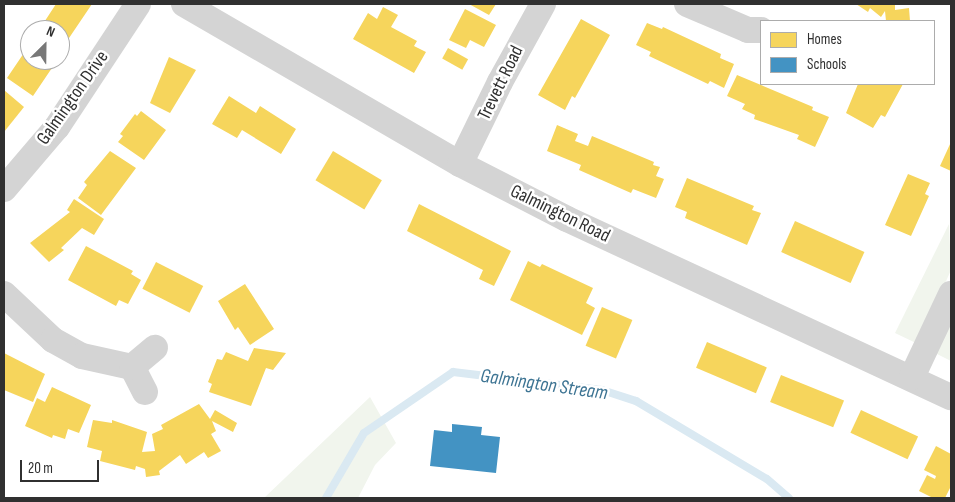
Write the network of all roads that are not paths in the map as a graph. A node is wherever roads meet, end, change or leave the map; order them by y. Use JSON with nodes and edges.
{"nodes":[{"id":1,"x":138,"y":4,"type":"edge"},
{"id":2,"x":184,"y":4,"type":"edge"},
{"id":3,"x":543,"y":4,"type":"edge"},
{"id":4,"x":687,"y":4,"type":"edge"},
{"id":5,"x":760,"y":30,"type":"edge"},
{"id":6,"x":460,"y":164,"type":"junction"},
{"id":7,"x":4,"y":189,"type":"edge"},
{"id":8,"x":4,"y":294,"type":"edge"},
{"id":9,"x":951,"y":294,"type":"edge"},
{"id":10,"x":155,"y":348,"type":"dead end"},
{"id":11,"x":132,"y":367,"type":"junction"},
{"id":12,"x":912,"y":377,"type":"junction"},
{"id":13,"x":145,"y":392,"type":"dead end"},
{"id":14,"x":951,"y":397,"type":"edge"}],
"edges":[{"from":1,"to":7,"type":"street","name":"Galmington Drive"},
{"from":2,"to":6,"type":"street","name":"Galmington Road"},
{"from":3,"to":6,"type":"street","name":"Trevett Road"},
{"from":4,"to":5,"type":"street"},
{"from":6,"to":12,"type":"street","name":"Galmington Road"},
{"from":8,"to":11,"type":"street"},
{"from":9,"to":12,"type":"street"},
{"from":10,"to":11,"type":"street"},
{"from":11,"to":13,"type":"street"},
{"from":12,"to":14,"type":"street","name":"Galmington Road"}]}
